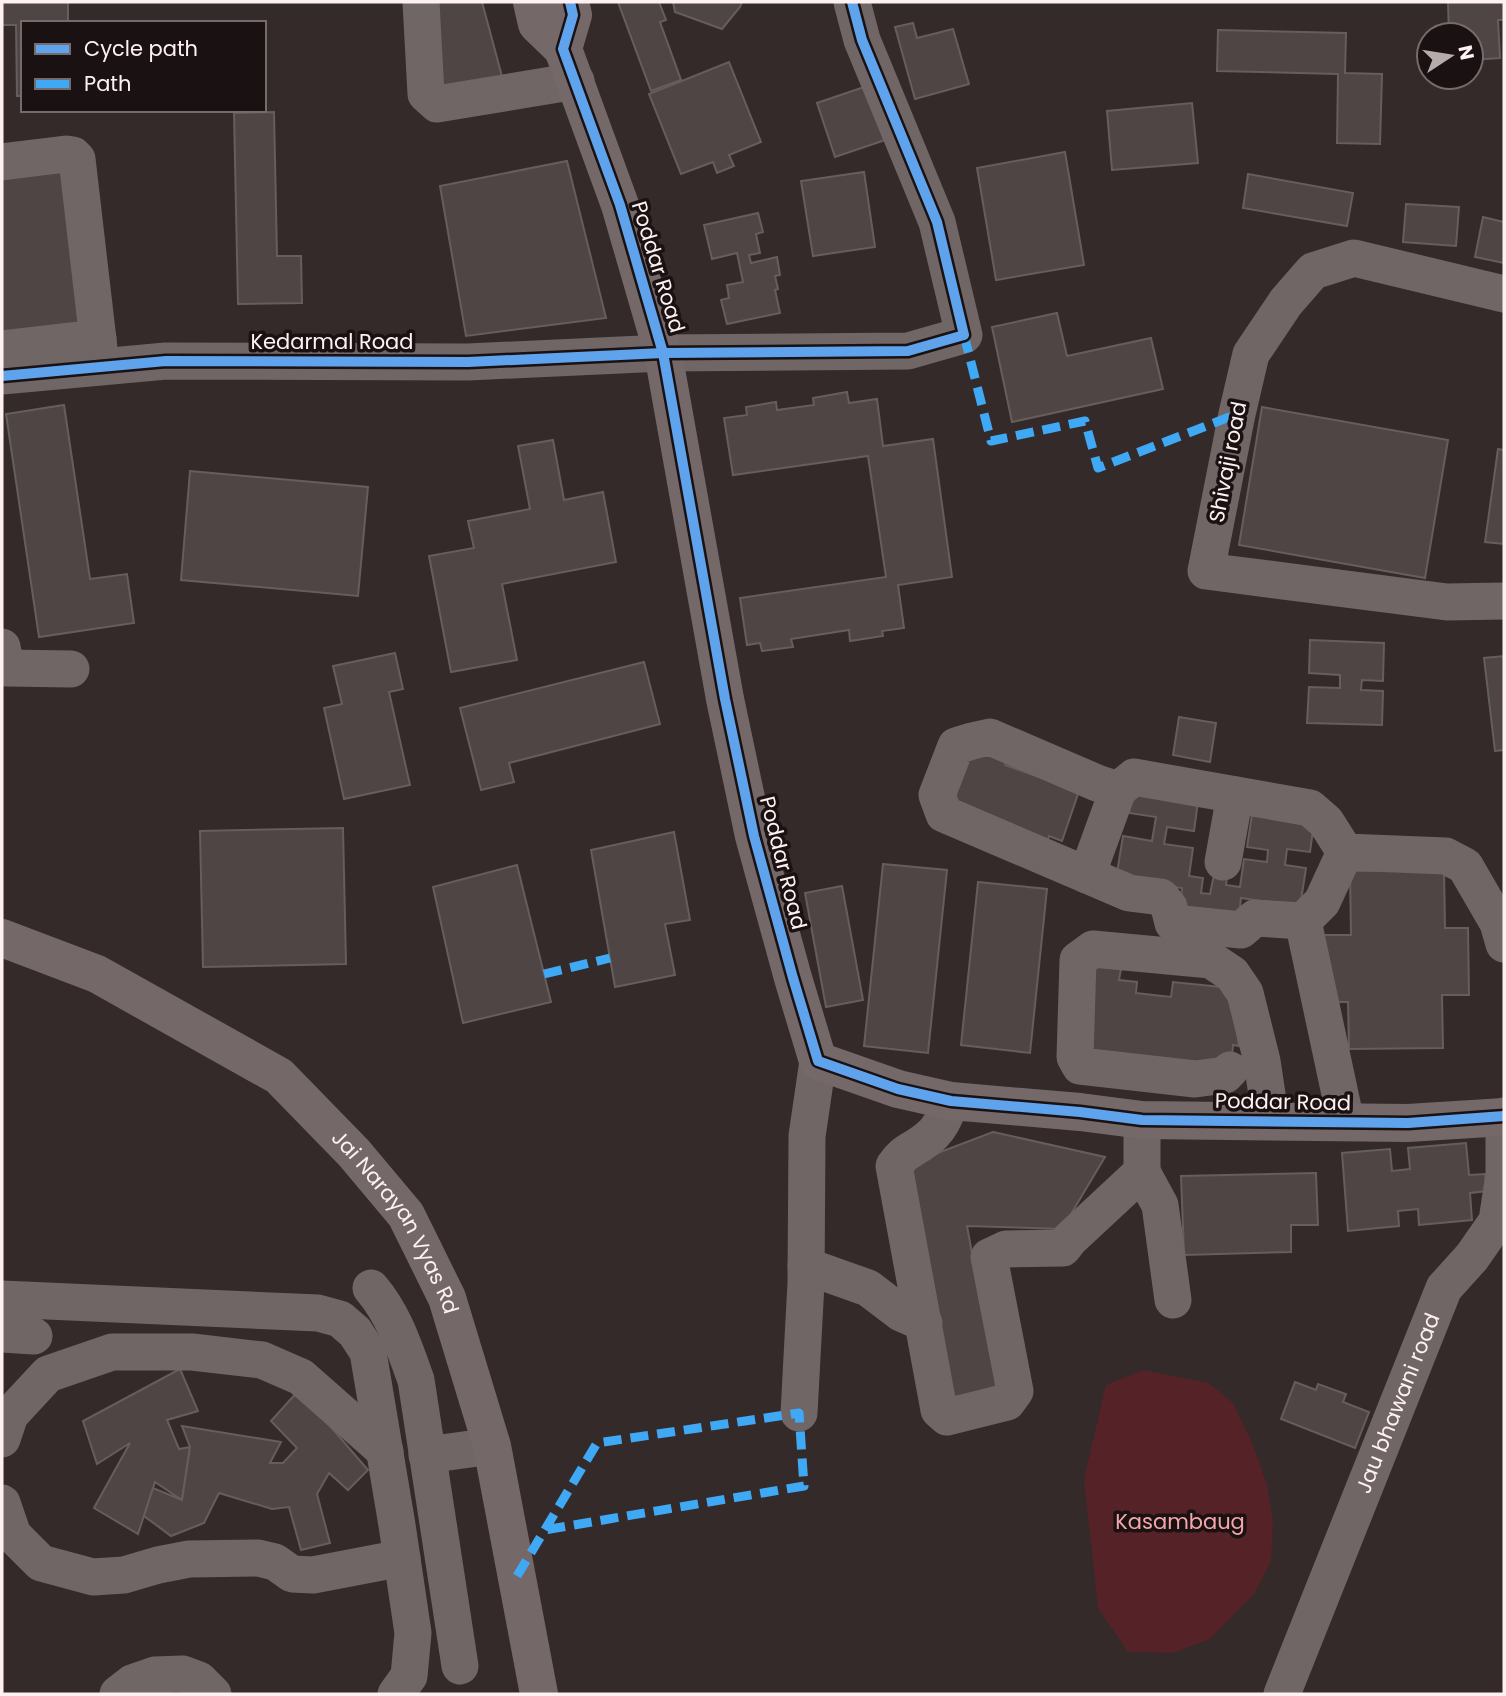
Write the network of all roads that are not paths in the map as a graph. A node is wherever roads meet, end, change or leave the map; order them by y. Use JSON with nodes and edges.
{"nodes":[{"id":1,"x":421,"y":2,"type":"edge"},
{"id":2,"x":533,"y":2,"type":"edge"},
{"id":3,"x":570,"y":2,"type":"edge"},
{"id":4,"x":852,"y":2,"type":"edge"},
{"id":5,"x":570,"y":65,"type":"junction"},
{"id":6,"x":2,"y":162,"type":"edge"},
{"id":7,"x":1504,"y":294,"type":"edge"},
{"id":8,"x":2,"y":349,"type":"edge"},
{"id":9,"x":100,"y":352,"type":"junction"},
{"id":10,"x":663,"y":353,"type":"junction"},
{"id":11,"x":48,"y":358,"type":"junction"},
{"id":12,"x":2,"y":376,"type":"edge"},
{"id":13,"x":1504,"y":601,"type":"edge"},
{"id":14,"x":2,"y":647,"type":"edge"},
{"id":15,"x":71,"y":669,"type":"dead end"},
{"id":16,"x":1118,"y":790,"type":"junction"},
{"id":17,"x":1235,"y":795,"type":"junction"},
{"id":18,"x":1345,"y":852,"type":"junction"},
{"id":19,"x":1223,"y":862,"type":"dead end"},
{"id":20,"x":1087,"y":875,"type":"junction"},
{"id":21,"x":1303,"y":920,"type":"junction"},
{"id":22,"x":2,"y":938,"type":"edge"},
{"id":23,"x":1504,"y":944,"type":"edge"},
{"id":24,"x":1069,"y":953,"type":"dead end"},
{"id":25,"x":818,"y":1061,"type":"junction"},
{"id":26,"x":1247,"y":1073,"type":"junction"},
{"id":27,"x":1084,"y":1074,"type":"junction"},
{"id":28,"x":951,"y":1101,"type":"junction"},
{"id":29,"x":1080,"y":1112,"type":"junction"},
{"id":30,"x":1504,"y":1116,"type":"edge"},
{"id":31,"x":1142,"y":1120,"type":"junction"},
{"id":32,"x":1271,"y":1121,"type":"junction"},
{"id":33,"x":1346,"y":1122,"type":"junction"},
{"id":34,"x":1142,"y":1172,"type":"junction"},
{"id":35,"x":806,"y":1266,"type":"junction"},
{"id":36,"x":370,"y":1289,"type":"dead end"},
{"id":37,"x":2,"y":1299,"type":"edge"},
{"id":38,"x":1173,"y":1300,"type":"dead end"},
{"id":39,"x":924,"y":1323,"type":"junction"},
{"id":40,"x":799,"y":1413,"type":"dead end"},
{"id":41,"x":2,"y":1439,"type":"edge"},
{"id":42,"x":492,"y":1446,"type":"junction"},
{"id":43,"x":385,"y":1451,"type":"junction"},
{"id":44,"x":427,"y":1455,"type":"junction"},
{"id":45,"x":2,"y":1503,"type":"edge"},
{"id":46,"x":402,"y":1558,"type":"junction"},
{"id":47,"x":460,"y":1666,"type":"dead end"},
{"id":48,"x":118,"y":1694,"type":"edge"},
{"id":49,"x":213,"y":1694,"type":"edge"},
{"id":50,"x":396,"y":1694,"type":"edge"},
{"id":51,"x":539,"y":1694,"type":"edge"},
{"id":52,"x":1284,"y":1694,"type":"edge"}],
"edges":[{"from":1,"to":5,"type":"street"},
{"from":2,"to":5,"type":"street"},
{"from":3,"to":5,"type":"street"},
{"from":4,"to":10,"type":"street","name":"Kedarmal Road"},
{"from":5,"to":10,"type":"street","name":"Poddar Road"},
{"from":6,"to":9,"type":"street"},
{"from":7,"to":13,"type":"street","name":"Shivaji road"},
{"from":8,"to":11,"type":"street"},
{"from":9,"to":10,"type":"street","name":"Kedarmal Road"},
{"from":9,"to":11,"type":"street","name":"Kedarmal Road"},
{"from":10,"to":25,"type":"street","name":"Poddar Road"},
{"from":11,"to":12,"type":"street","name":"Kedarmal Road"},
{"from":14,"to":15,"type":"street"},
{"from":16,"to":17,"type":"street"},
{"from":16,"to":20,"type":"street"},
{"from":16,"to":20,"type":"street"},
{"from":17,"to":18,"type":"street"},
{"from":17,"to":19,"type":"street"},
{"from":18,"to":21,"type":"street"},
{"from":18,"to":23,"type":"street"},
{"from":20,"to":21,"type":"street"},
{"from":21,"to":33,"type":"street"},
{"from":22,"to":42,"type":"street","name":"Jai Narayan Vyas Rd"},
{"from":24,"to":27,"type":"street"},
{"from":25,"to":28,"type":"street","name":"Poddar Road"},
{"from":25,"to":35,"type":"street"},
{"from":26,"to":26,"type":"street"},
{"from":26,"to":27,"type":"street"},
{"from":26,"to":32,"type":"street"},
{"from":27,"to":29,"type":"street"},
{"from":28,"to":29,"type":"street","name":"Poddar Road"},
{"from":28,"to":39,"type":"street"},
{"from":29,"to":31,"type":"street","name":"Poddar Road"},
{"from":30,"to":33,"type":"street","name":"Poddar Road"},
{"from":30,"to":52,"type":"street","name":"Jau bhawani road"},
{"from":31,"to":32,"type":"street","name":"Poddar Road"},
{"from":31,"to":34,"type":"street"},
{"from":32,"to":33,"type":"street","name":"Poddar Road"},
{"from":34,"to":38,"type":"street"},
{"from":34,"to":39,"type":"street"},
{"from":35,"to":39,"type":"street"},
{"from":35,"to":40,"type":"street"},
{"from":36,"to":44,"type":"street"},
{"from":37,"to":43,"type":"street"},
{"from":41,"to":43,"type":"street"},
{"from":42,"to":44,"type":"street"},
{"from":42,"to":51,"type":"street","name":"Jai Narayan Vyas Rd"},
{"from":43,"to":46,"type":"street"},
{"from":44,"to":47,"type":"street"},
{"from":45,"to":46,"type":"street"},
{"from":46,"to":50,"type":"street"},
{"from":48,"to":49,"type":"street"}]}
